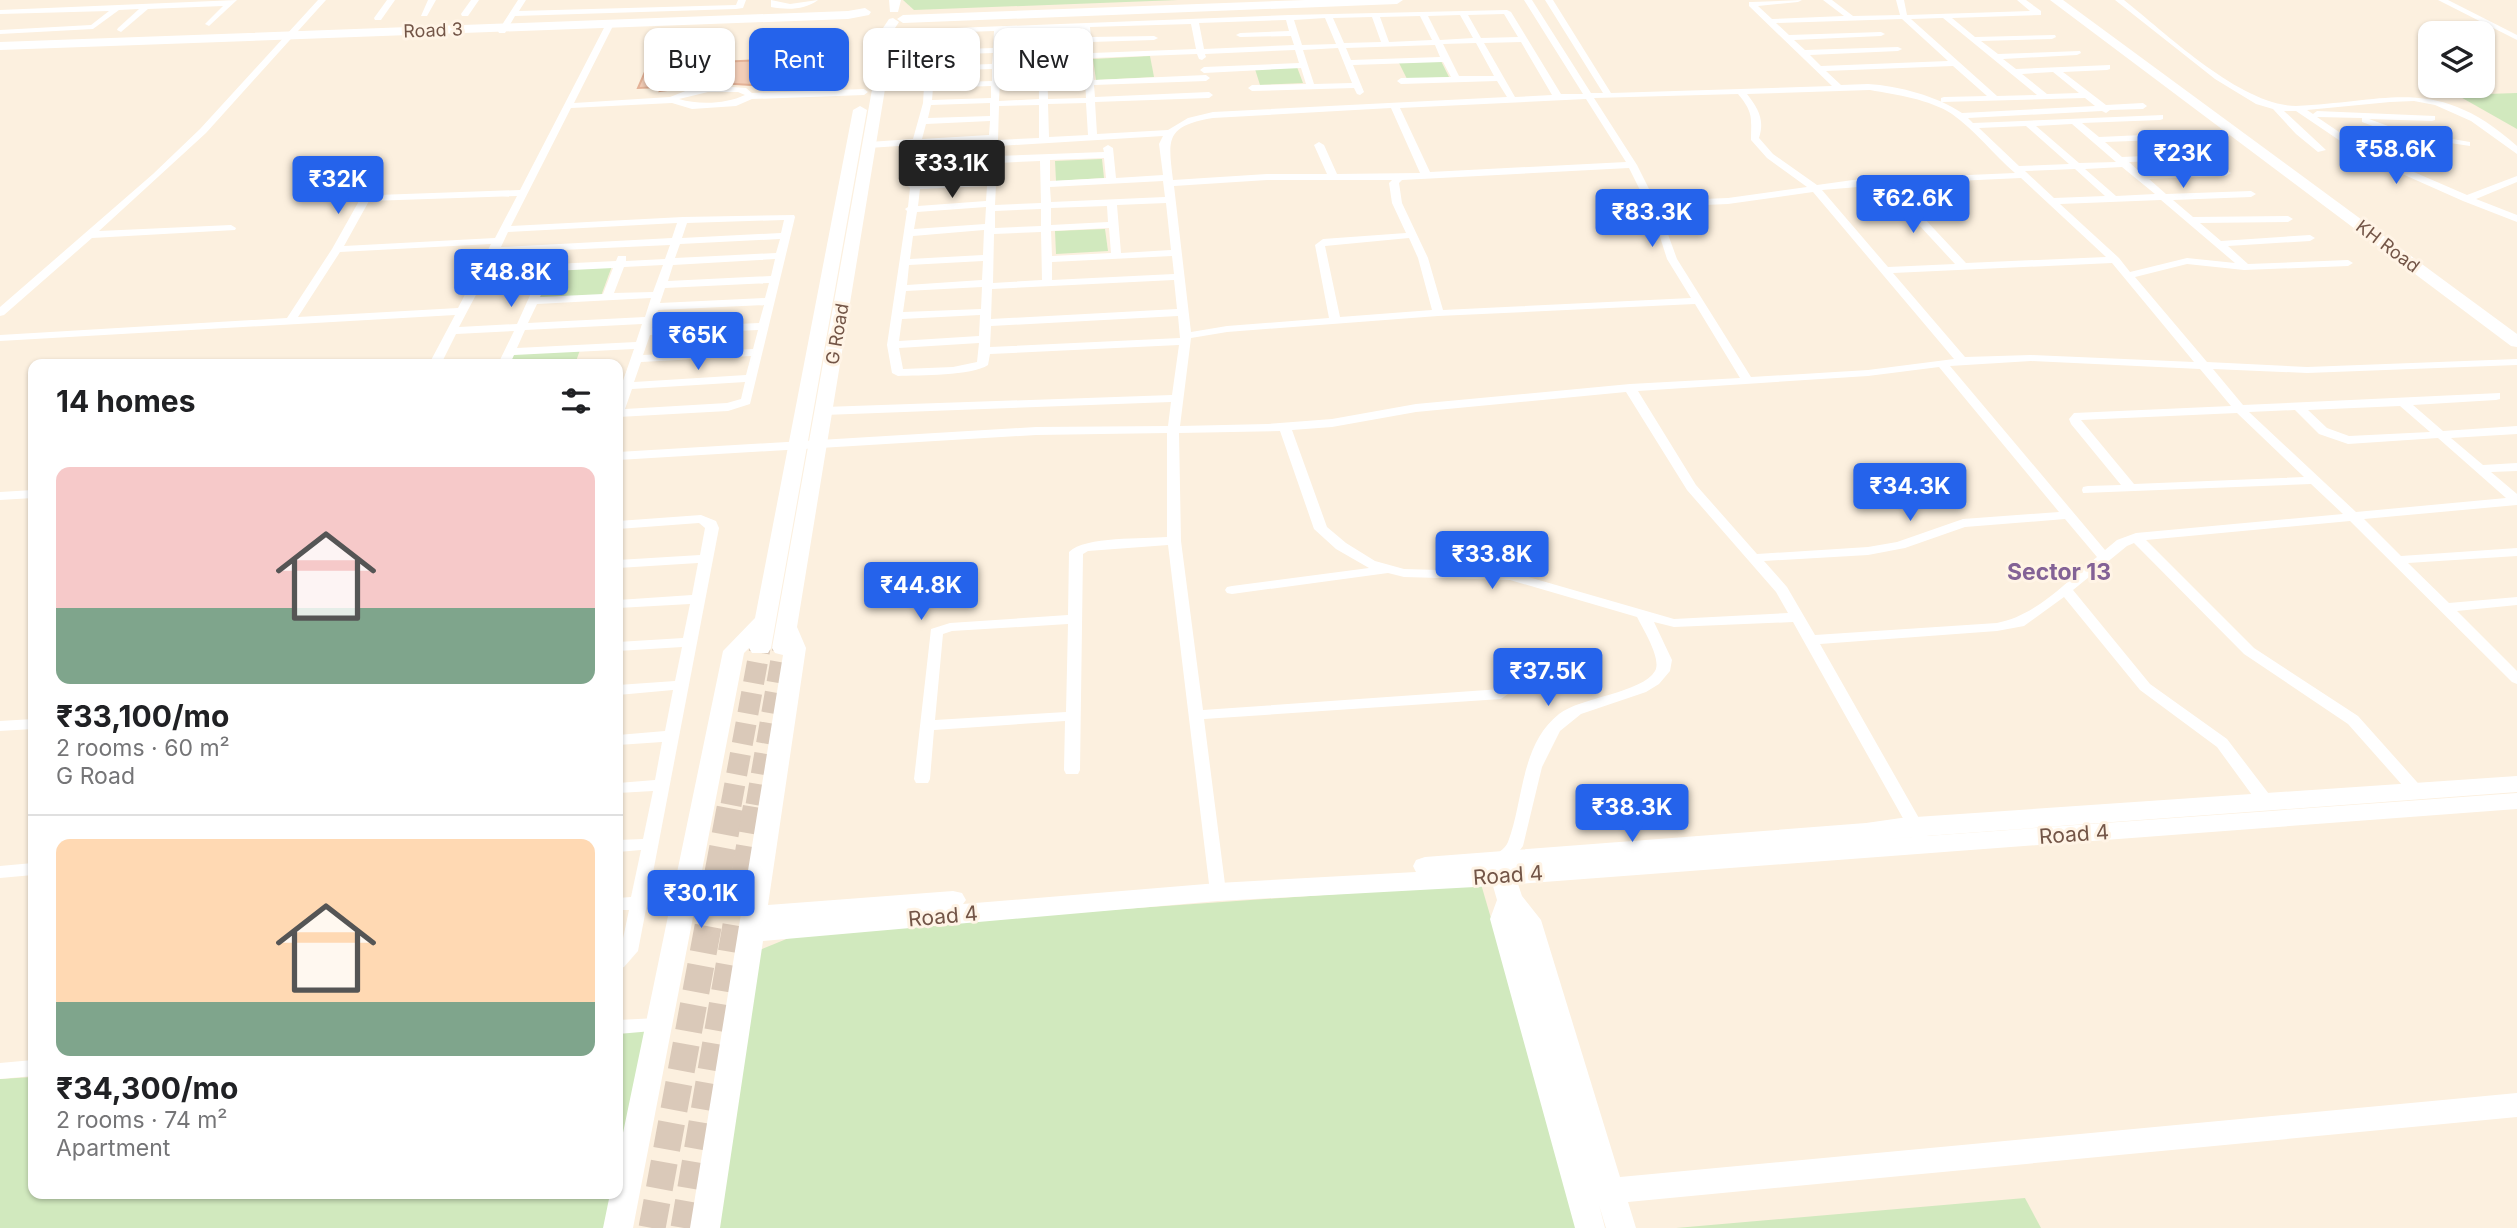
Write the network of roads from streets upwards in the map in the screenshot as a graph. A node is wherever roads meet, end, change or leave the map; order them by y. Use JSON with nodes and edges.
{"nodes":[{"id":1,"x":61,"y":0,"type":"edge"},
{"id":2,"x":322,"y":0,"type":"edge"},
{"id":3,"x":391,"y":0,"type":"edge"},
{"id":4,"x":432,"y":0,"type":"edge"},
{"id":5,"x":475,"y":0,"type":"edge"},
{"id":6,"x":522,"y":0,"type":"edge"},
{"id":7,"x":557,"y":0,"type":"edge"},
{"id":8,"x":594,"y":0,"type":"edge"},
{"id":9,"x":629,"y":0,"type":"edge"},
{"id":10,"x":666,"y":0,"type":"edge"},
{"id":11,"x":742,"y":0,"type":"edge"},
{"id":12,"x":775,"y":0,"type":"edge"},
{"id":13,"x":814,"y":0,"type":"edge"},
{"id":14,"x":1277,"y":0,"type":"edge"},
{"id":15,"x":1398,"y":0,"type":"edge"},
{"id":16,"x":1528,"y":0,"type":"edge"},
{"id":17,"x":1549,"y":0,"type":"edge"},
{"id":18,"x":1798,"y":0,"type":"edge"},
{"id":19,"x":1827,"y":0,"type":"edge"},
{"id":20,"x":1900,"y":0,"type":"edge"},
{"id":21,"x":2021,"y":0,"type":"edge"},
{"id":22,"x":2056,"y":0,"type":"edge"},
{"id":23,"x":2069,"y":0,"type":"edge"},
{"id":24,"x":2119,"y":0,"type":"edge"},
{"id":25,"x":2442,"y":0,"type":"edge"},
{"id":26,"x":232,"y":1,"type":"edge"},
{"id":27,"x":150,"y":3,"type":"edge"},
{"id":28,"x":705,"y":4,"type":"edge"},
{"id":29,"x":117,"y":8,"type":"junction"},
{"id":30,"x":80,"y":9,"type":"junction"},
{"id":31,"x":662,"y":9,"type":"junction"},
{"id":32,"x":48,"y":10,"type":"junction"},
{"id":33,"x":624,"y":10,"type":"junction"},
{"id":34,"x":37,"y":11,"type":"junction"},
{"id":35,"x":0,"y":12,"type":"edge"},
{"id":36,"x":587,"y":12,"type":"junction"},
{"id":37,"x":549,"y":13,"type":"junction"},
{"id":38,"x":1463,"y":13,"type":"junction"},
{"id":39,"x":424,"y":14,"type":"dead end"},
{"id":40,"x":465,"y":14,"type":"dead end"},
{"id":41,"x":513,"y":14,"type":"junction"},
{"id":42,"x":1423,"y":14,"type":"junction"},
{"id":43,"x":1375,"y":15,"type":"junction"},
{"id":44,"x":885,"y":16,"type":"edge"},
{"id":45,"x":1328,"y":16,"type":"junction"},
{"id":46,"x":1945,"y":16,"type":"junction"},
{"id":47,"x":1289,"y":17,"type":"junction"},
{"id":48,"x":1904,"y":17,"type":"junction"},
{"id":49,"x":377,"y":18,"type":"dead end"},
{"id":50,"x":1864,"y":18,"type":"junction"},
{"id":51,"x":1852,"y":19,"type":"junction"},
{"id":52,"x":1236,"y":20,"type":"junction"},
{"id":53,"x":1194,"y":21,"type":"junction"},
{"id":54,"x":1769,"y":21,"type":"junction"},
{"id":55,"x":1151,"y":23,"type":"junction"},
{"id":56,"x":209,"y":24,"type":"dead end"},
{"id":57,"x":609,"y":25,"type":"junction"},
{"id":58,"x":1086,"y":25,"type":"junction"},
{"id":59,"x":1043,"y":27,"type":"joint"},
{"id":60,"x":1034,"y":28,"type":"edge"},
{"id":61,"x":1086,"y":28,"type":"edge"},
{"id":62,"x":503,"y":29,"type":"junction"},
{"id":63,"x":56,"y":30,"type":"junction"},
{"id":64,"x":121,"y":30,"type":"dead end"},
{"id":65,"x":0,"y":32,"type":"edge"},
{"id":66,"x":11,"y":32,"type":"junction"},
{"id":67,"x":1293,"y":33,"type":"junction"},
{"id":68,"x":1881,"y":34,"type":"junction"},
{"id":69,"x":1240,"y":35,"type":"junction"},
{"id":70,"x":287,"y":37,"type":"junction"},
{"id":71,"x":2052,"y":37,"type":"dead end"},
{"id":72,"x":1154,"y":38,"type":"junction"},
{"id":73,"x":1786,"y":38,"type":"junction"},
{"id":74,"x":2517,"y":38,"type":"edge"},
{"id":75,"x":1522,"y":39,"type":"junction"},
{"id":76,"x":1974,"y":39,"type":"junction"},
{"id":77,"x":1093,"y":40,"type":"edge"},
{"id":78,"x":1480,"y":41,"type":"junction"},
{"id":79,"x":1436,"y":42,"type":"junction"},
{"id":80,"x":1386,"y":44,"type":"junction"},
{"id":81,"x":1340,"y":46,"type":"junction"},
{"id":82,"x":0,"y":48,"type":"edge"},
{"id":83,"x":1298,"y":48,"type":"junction"},
{"id":84,"x":1244,"y":50,"type":"junction"},
{"id":85,"x":1898,"y":50,"type":"junction"},
{"id":86,"x":1200,"y":51,"type":"junction"},
{"id":87,"x":1156,"y":53,"type":"junction"},
{"id":88,"x":1801,"y":53,"type":"junction"},
{"id":89,"x":2077,"y":53,"type":"dead end"},
{"id":90,"x":1093,"y":56,"type":"edge"},
{"id":91,"x":1995,"y":57,"type":"junction"},
{"id":92,"x":1445,"y":59,"type":"junction"},
{"id":93,"x":1392,"y":61,"type":"junction"},
{"id":94,"x":1348,"y":63,"type":"junction"},
{"id":95,"x":1955,"y":63,"type":"junction"},
{"id":96,"x":1303,"y":65,"type":"junction"},
{"id":97,"x":1914,"y":65,"type":"junction"},
{"id":98,"x":2107,"y":67,"type":"dead end"},
{"id":99,"x":1246,"y":68,"type":"junction"},
{"id":100,"x":1817,"y":69,"type":"junction"},
{"id":101,"x":2055,"y":70,"type":"junction"},
{"id":102,"x":2014,"y":72,"type":"junction"},
{"id":103,"x":1205,"y":74,"type":"junction"},
{"id":104,"x":1500,"y":78,"type":"junction"},
{"id":105,"x":1456,"y":79,"type":"junction"},
{"id":106,"x":1160,"y":80,"type":"junction"},
{"id":107,"x":1401,"y":81,"type":"junction"},
{"id":108,"x":1093,"y":82,"type":"edge"},
{"id":109,"x":1357,"y":85,"type":"junction"},
{"id":110,"x":1311,"y":87,"type":"junction"},
{"id":111,"x":1252,"y":88,"type":"junction"},
{"id":112,"x":1839,"y":88,"type":"junction"},
{"id":113,"x":927,"y":91,"type":"edge"},
{"id":114,"x":996,"y":91,"type":"edge"},
{"id":115,"x":1044,"y":91,"type":"edge"},
{"id":116,"x":1090,"y":91,"type":"edge"},
{"id":117,"x":864,"y":92,"type":"junction"},
{"id":118,"x":1741,"y":92,"type":"junction"},
{"id":119,"x":1209,"y":95,"type":"junction"},
{"id":120,"x":2088,"y":95,"type":"junction"},
{"id":121,"x":1588,"y":96,"type":"junction"},
{"id":122,"x":1609,"y":96,"type":"junction"},
{"id":123,"x":1558,"y":97,"type":"junction"},
{"id":124,"x":2045,"y":97,"type":"junction"},
{"id":125,"x":1512,"y":99,"type":"junction"},
{"id":126,"x":1995,"y":99,"type":"junction"},
{"id":127,"x":1091,"y":100,"type":"junction"},
{"id":128,"x":1944,"y":100,"type":"junction"},
{"id":129,"x":995,"y":102,"type":"junction"},
{"id":130,"x":1044,"y":102,"type":"junction"},
{"id":131,"x":927,"y":103,"type":"junction"},
{"id":132,"x":1412,"y":104,"type":"junction"},
{"id":133,"x":1394,"y":105,"type":"junction"},
{"id":134,"x":568,"y":106,"type":"junction"},
{"id":135,"x":1366,"y":106,"type":"junction"},
{"id":136,"x":2143,"y":106,"type":"dead end"},
{"id":137,"x":2276,"y":107,"type":"junction"},
{"id":138,"x":2105,"y":109,"type":"junction"},
{"id":139,"x":2302,"y":110,"type":"junction"},
{"id":140,"x":1258,"y":111,"type":"junction"},
{"id":141,"x":1213,"y":115,"type":"junction"},
{"id":142,"x":1959,"y":115,"type":"junction"},
{"id":143,"x":2160,"y":117,"type":"dead end"},
{"id":144,"x":2357,"y":117,"type":"junction"},
{"id":145,"x":995,"y":118,"type":"junction"},
{"id":146,"x":2432,"y":118,"type":"dead end"},
{"id":147,"x":2118,"y":119,"type":"junction"},
{"id":148,"x":922,"y":121,"type":"junction"},
{"id":149,"x":2074,"y":121,"type":"junction"},
{"id":150,"x":2028,"y":123,"type":"junction"},
{"id":151,"x":1970,"y":126,"type":"junction"},
{"id":152,"x":1170,"y":133,"type":"junction"},
{"id":153,"x":1093,"y":136,"type":"junction"},
{"id":154,"x":1107,"y":136,"type":"junction"},
{"id":155,"x":2187,"y":136,"type":"dead end"},
{"id":156,"x":994,"y":140,"type":"junction"},
{"id":157,"x":1044,"y":140,"type":"junction"},
{"id":158,"x":2096,"y":140,"type":"junction"},
{"id":159,"x":918,"y":142,"type":"junction"},
{"id":160,"x":2467,"y":144,"type":"dead end"},
{"id":161,"x":869,"y":145,"type":"junction"},
{"id":162,"x":1319,"y":145,"type":"dead end"},
{"id":163,"x":2321,"y":150,"type":"dead end"},
{"id":164,"x":2517,"y":150,"type":"edge"},
{"id":165,"x":1109,"y":155,"type":"junction"},
{"id":166,"x":2211,"y":156,"type":"dead end"},
{"id":167,"x":993,"y":158,"type":"junction"},
{"id":168,"x":1045,"y":158,"type":"junction"},
{"id":169,"x":919,"y":160,"type":"junction"},
{"id":170,"x":2122,"y":162,"type":"junction"},
{"id":171,"x":1632,"y":166,"type":"junction"},
{"id":172,"x":2077,"y":166,"type":"junction"},
{"id":173,"x":2020,"y":172,"type":"junction"},
{"id":174,"x":2226,"y":173,"type":"dead end"},
{"id":175,"x":1426,"y":175,"type":"junction"},
{"id":176,"x":1334,"y":176,"type":"junction"},
{"id":177,"x":1399,"y":177,"type":"junction"},
{"id":178,"x":2139,"y":177,"type":"junction"},
{"id":179,"x":2517,"y":179,"type":"edge"},
{"id":180,"x":1111,"y":181,"type":"junction"},
{"id":181,"x":1170,"y":181,"type":"junction"},
{"id":182,"x":1885,"y":182,"type":"junction"},
{"id":183,"x":990,"y":183,"type":"junction"},
{"id":184,"x":1045,"y":184,"type":"junction"},
{"id":185,"x":913,"y":186,"type":"junction"},
{"id":186,"x":1815,"y":190,"type":"junction"},
{"id":187,"x":523,"y":193,"type":"junction"},
{"id":188,"x":2251,"y":194,"type":"dead end"},
{"id":189,"x":366,"y":198,"type":"junction"},
{"id":190,"x":2164,"y":198,"type":"junction"},
{"id":191,"x":324,"y":199,"type":"dead end"},
{"id":192,"x":2115,"y":199,"type":"junction"},
{"id":193,"x":2466,"y":199,"type":"junction"},
{"id":194,"x":1172,"y":200,"type":"junction"},
{"id":195,"x":2051,"y":201,"type":"junction"},
{"id":196,"x":1112,"y":202,"type":"junction"},
{"id":197,"x":1651,"y":204,"type":"junction"},
{"id":198,"x":1045,"y":205,"type":"junction"},
{"id":199,"x":990,"y":206,"type":"junction"},
{"id":200,"x":2517,"y":208,"type":"edge"},
{"id":201,"x":910,"y":209,"type":"junction"},
{"id":202,"x":2500,"y":212,"type":"junction"},
{"id":203,"x":2288,"y":219,"type":"dead end"},
{"id":204,"x":2517,"y":219,"type":"edge"},
{"id":205,"x":682,"y":220,"type":"junction"},
{"id":206,"x":2190,"y":220,"type":"junction"},
{"id":207,"x":1114,"y":225,"type":"junction"},
{"id":208,"x":231,"y":228,"type":"dead end"},
{"id":209,"x":1046,"y":228,"type":"junction"},
{"id":210,"x":505,"y":229,"type":"junction"},
{"id":211,"x":989,"y":229,"type":"junction"},
{"id":212,"x":908,"y":233,"type":"junction"},
{"id":213,"x":89,"y":235,"type":"junction"},
{"id":214,"x":1414,"y":235,"type":"junction"},
{"id":215,"x":786,"y":236,"type":"junction"},
{"id":216,"x":2310,"y":238,"type":"dead end"},
{"id":217,"x":675,"y":242,"type":"junction"},
{"id":218,"x":628,"y":244,"type":"junction"},
{"id":219,"x":2218,"y":244,"type":"junction"},
{"id":220,"x":496,"y":246,"type":"junction"},
{"id":221,"x":337,"y":249,"type":"junction"},
{"id":222,"x":1178,"y":253,"type":"junction"},
{"id":223,"x":781,"y":256,"type":"junction"},
{"id":224,"x":1116,"y":256,"type":"junction"},
{"id":225,"x":988,"y":258,"type":"junction"},
{"id":226,"x":1047,"y":260,"type":"junction"},
{"id":227,"x":2115,"y":260,"type":"junction"},
{"id":228,"x":669,"y":261,"type":"junction"},
{"id":229,"x":904,"y":262,"type":"junction"},
{"id":230,"x":2347,"y":262,"type":"dead end"},
{"id":231,"x":621,"y":264,"type":"junction"},
{"id":232,"x":1963,"y":266,"type":"junction"},
{"id":233,"x":2246,"y":267,"type":"junction"},
{"id":234,"x":548,"y":268,"type":"junction"},
{"id":235,"x":1886,"y":270,"type":"junction"},
{"id":236,"x":483,"y":271,"type":"junction"},
{"id":237,"x":2129,"y":275,"type":"junction"},
{"id":238,"x":1181,"y":277,"type":"junction"},
{"id":239,"x":776,"y":279,"type":"junction"},
{"id":240,"x":1047,"y":283,"type":"junction"},
{"id":241,"x":987,"y":285,"type":"junction"},
{"id":242,"x":902,"y":288,"type":"junction"},
{"id":243,"x":659,"y":290,"type":"junction"},
{"id":244,"x":607,"y":297,"type":"junction"},
{"id":245,"x":532,"y":301,"type":"junction"},
{"id":246,"x":770,"y":301,"type":"junction"},
{"id":247,"x":1699,"y":301,"type":"junction"},
{"id":248,"x":653,"y":307,"type":"junction"},
{"id":249,"x":463,"y":311,"type":"junction"},
{"id":250,"x":1184,"y":312,"type":"junction"},
{"id":251,"x":0,"y":313,"type":"edge"},
{"id":252,"x":1438,"y":313,"type":"junction"},
{"id":253,"x":898,"y":316,"type":"junction"},
{"id":254,"x":985,"y":317,"type":"junction"},
{"id":255,"x":291,"y":320,"type":"junction"},
{"id":256,"x":1335,"y":321,"type":"junction"},
{"id":257,"x":647,"y":326,"type":"junction"},
{"id":258,"x":764,"y":326,"type":"junction"},
{"id":259,"x":520,"y":327,"type":"junction"},
{"id":260,"x":2517,"y":329,"type":"edge"},
{"id":261,"x":452,"y":331,"type":"junction"},
{"id":262,"x":0,"y":338,"type":"edge"},
{"id":263,"x":1186,"y":339,"type":"junction"},
{"id":264,"x":2517,"y":342,"type":"edge"},
{"id":265,"x":640,"y":345,"type":"junction"},
{"id":266,"x":893,"y":345,"type":"junction"},
{"id":267,"x":984,"y":345,"type":"junction"},
{"id":268,"x":589,"y":348,"type":"junction"},
{"id":269,"x":509,"y":352,"type":"junction"},
{"id":270,"x":758,"y":352,"type":"junction"},
{"id":271,"x":438,"y":359,"type":"edge"},
{"id":272,"x":506,"y":359,"type":"edge"},
{"id":273,"x":585,"y":359,"type":"edge"},
{"id":274,"x":636,"y":359,"type":"junction"},
{"id":275,"x":1962,"y":361,"type":"junction"},
{"id":276,"x":1941,"y":362,"type":"junction"},
{"id":277,"x":2517,"y":362,"type":"edge"},
{"id":278,"x":2204,"y":364,"type":"junction"},
{"id":279,"x":752,"y":378,"type":"junction"},
{"id":280,"x":1748,"y":381,"type":"junction"},
{"id":281,"x":627,"y":386,"type":"junction"},
{"id":282,"x":1630,"y":388,"type":"junction"},
{"id":283,"x":2496,"y":396,"type":"dead end"},
{"id":284,"x":623,"y":398,"type":"edge"},
{"id":285,"x":1178,"y":398,"type":"junction"},
{"id":286,"x":2403,"y":402,"type":"junction"},
{"id":287,"x":2298,"y":406,"type":"junction"},
{"id":288,"x":2240,"y":408,"type":"junction"},
{"id":289,"x":824,"y":411,"type":"junction"},
{"id":290,"x":623,"y":413,"type":"edge"},
{"id":291,"x":1285,"y":427,"type":"junction"},
{"id":292,"x":1173,"y":430,"type":"junction"},
{"id":293,"x":2517,"y":430,"type":"edge"},
{"id":294,"x":2439,"y":434,"type":"junction"},
{"id":295,"x":818,"y":444,"type":"junction"},
{"id":296,"x":796,"y":445,"type":"junction"},
{"id":297,"x":623,"y":456,"type":"edge"},
{"id":298,"x":2517,"y":467,"type":"edge"},
{"id":299,"x":2479,"y":468,"type":"junction"},
{"id":300,"x":2314,"y":480,"type":"junction"},
{"id":301,"x":2130,"y":488,"type":"junction"},
{"id":302,"x":2088,"y":490,"type":"dead end"},
{"id":303,"x":28,"y":494,"type":"edge"},
{"id":304,"x":0,"y":496,"type":"edge"},
{"id":305,"x":2517,"y":501,"type":"edge"},
{"id":306,"x":2068,"y":515,"type":"junction"},
{"id":307,"x":2354,"y":517,"type":"junction"},
{"id":308,"x":623,"y":525,"type":"edge"},
{"id":309,"x":2136,"y":537,"type":"junction"},
{"id":310,"x":1174,"y":541,"type":"junction"},
{"id":311,"x":2517,"y":552,"type":"edge"},
{"id":312,"x":2104,"y":557,"type":"junction"},
{"id":313,"x":1753,"y":558,"type":"junction"},
{"id":314,"x":706,"y":559,"type":"junction"},
{"id":315,"x":2397,"y":560,"type":"junction"},
{"id":316,"x":623,"y":564,"type":"edge"},
{"id":317,"x":1387,"y":570,"type":"junction"},
{"id":318,"x":1232,"y":590,"type":"dead end"},
{"id":319,"x":2065,"y":590,"type":"junction"},
{"id":320,"x":698,"y":599,"type":"junction"},
{"id":321,"x":2517,"y":601,"type":"edge"},
{"id":322,"x":623,"y":604,"type":"edge"},
{"id":323,"x":2445,"y":608,"type":"junction"},
{"id":324,"x":1644,"y":616,"type":"junction"},
{"id":325,"x":1798,"y":617,"type":"junction"},
{"id":326,"x":1074,"y":619,"type":"junction"},
{"id":327,"x":778,"y":631,"type":"junction"},
{"id":328,"x":1812,"y":640,"type":"junction"},
{"id":329,"x":689,"y":642,"type":"junction"},
{"id":330,"x":623,"y":646,"type":"edge"},
{"id":331,"x":760,"y":648,"type":"tunnel mouth"},
{"id":332,"x":2517,"y":679,"type":"edge"},
{"id":333,"x":681,"y":685,"type":"junction"},
{"id":334,"x":623,"y":690,"type":"edge"},
{"id":335,"x":1502,"y":694,"type":"dead end"},
{"id":336,"x":1195,"y":715,"type":"junction"},
{"id":337,"x":1073,"y":716,"type":"junction"},
{"id":338,"x":28,"y":723,"type":"edge"},
{"id":339,"x":4,"y":725,"type":"edge"},
{"id":340,"x":926,"y":726,"type":"junction"},
{"id":341,"x":670,"y":736,"type":"junction"},
{"id":342,"x":0,"y":739,"type":"edge"},
{"id":343,"x":623,"y":740,"type":"edge"},
{"id":344,"x":1072,"y":771,"type":"dead end"},
{"id":345,"x":922,"y":779,"type":"dead end"},
{"id":346,"x":2517,"y":784,"type":"edge"},
{"id":347,"x":660,"y":785,"type":"junction"},
{"id":348,"x":623,"y":788,"type":"edge"},
{"id":349,"x":2417,"y":791,"type":"junction"},
{"id":350,"x":2517,"y":801,"type":"edge"},
{"id":351,"x":2266,"y":802,"type":"junction"},
{"id":352,"x":1922,"y":836,"type":"junction"},
{"id":353,"x":649,"y":844,"type":"junction"},
{"id":354,"x":623,"y":846,"type":"edge"},
{"id":355,"x":28,"y":869,"type":"edge"},
{"id":356,"x":0,"y":872,"type":"edge"},
{"id":357,"x":1504,"y":879,"type":"junction"},
{"id":358,"x":1218,"y":885,"type":"junction"},
{"id":359,"x":637,"y":903,"type":"junction"},
{"id":360,"x":623,"y":904,"type":"edge"},
{"id":361,"x":752,"y":924,"type":"junction"},
{"id":362,"x":623,"y":957,"type":"edge"},
{"id":363,"x":659,"y":1025,"type":"junction"},
{"id":364,"x":623,"y":1027,"type":"edge"},
{"id":365,"x":28,"y":1068,"type":"edge"},
{"id":366,"x":0,"y":1071,"type":"edge"},
{"id":367,"x":2517,"y":1105,"type":"edge"},
{"id":368,"x":1610,"y":1191,"type":"junction"},
{"id":369,"x":1580,"y":1194,"type":"junction"},
{"id":370,"x":618,"y":1228,"type":"edge"},
{"id":371,"x":705,"y":1228,"type":"edge"},
{"id":372,"x":1590,"y":1228,"type":"edge"},
{"id":373,"x":1621,"y":1228,"type":"edge"}],
"edges":[{"from":1,"to":32,"type":"street"},
{"from":2,"to":70,"type":"street"},
{"from":3,"to":49,"type":"street"},
{"from":4,"to":39,"type":"street"},
{"from":5,"to":40,"type":"street"},
{"from":6,"to":41,"type":"street"},
{"from":7,"to":37,"type":"street"},
{"from":8,"to":36,"type":"street"},
{"from":9,"to":33,"type":"street"},
{"from":10,"to":31,"type":"street"},
{"from":11,"to":28,"type":"street"},
{"from":12,"to":13,"type":"street"},
{"from":14,"to":44,"type":"street","name":"Road 3"},
{"from":15,"to":44,"type":"street","name":"Road 3"},
{"from":16,"to":121,"type":"street"},
{"from":17,"to":122,"type":"street"},
{"from":18,"to":54,"type":"street"},
{"from":19,"to":51,"type":"street"},
{"from":20,"to":48,"type":"street"},
{"from":21,"to":46,"type":"street"},
{"from":22,"to":264,"type":"street","name":"KH Road"},
{"from":23,"to":260,"type":"street","name":"KH Road"},
{"from":24,"to":137,"type":"street"},
{"from":25,"to":74,"type":"street"},
{"from":26,"to":27,"type":"street"},
{"from":26,"to":56,"type":"street"},
{"from":27,"to":29,"type":"street"},
{"from":27,"to":64,"type":"street"},
{"from":28,"to":31,"type":"street"},
{"from":29,"to":30,"type":"street"},
{"from":29,"to":63,"type":"street"},
{"from":30,"to":32,"type":"street"},
{"from":30,"to":63,"type":"street"},
{"from":31,"to":33,"type":"street"},
{"from":32,"to":34,"type":"street"},
{"from":33,"to":36,"type":"street"},
{"from":34,"to":35,"type":"street"},
{"from":34,"to":66,"type":"street"},
{"from":36,"to":37,"type":"street"},
{"from":37,"to":41,"type":"street"},
{"from":38,"to":42,"type":"street"},
{"from":38,"to":75,"type":"street"},
{"from":38,"to":78,"type":"street"},
{"from":41,"to":62,"type":"street"},
{"from":42,"to":43,"type":"street"},
{"from":42,"to":79,"type":"street"},
{"from":43,"to":45,"type":"street"},
{"from":43,"to":80,"type":"street"},
{"from":44,"to":57,"type":"street","name":"Road 3"},
{"from":44,"to":117,"type":"street","name":"G Road"},
{"from":44,"to":161,"type":"street","name":"G Road"},
{"from":45,"to":47,"type":"street"},
{"from":45,"to":81,"type":"street"},
{"from":46,"to":48,"type":"street"},
{"from":46,"to":76,"type":"street"},
{"from":47,"to":52,"type":"street"},
{"from":47,"to":67,"type":"street"},
{"from":48,"to":50,"type":"street"},
{"from":48,"to":95,"type":"street"},
{"from":50,"to":51,"type":"street"},
{"from":50,"to":68,"type":"street"},
{"from":51,"to":54,"type":"street"},
{"from":52,"to":53,"type":"street"},
{"from":52,"to":69,"type":"street"},
{"from":53,"to":55,"type":"street"},
{"from":53,"to":86,"type":"street"},
{"from":54,"to":73,"type":"street"},
{"from":55,"to":58,"type":"street"},
{"from":55,"to":72,"type":"street"},
{"from":57,"to":62,"type":"street","name":"Road 3"},
{"from":57,"to":134,"type":"street"},
{"from":58,"to":59,"type":"street"},
{"from":58,"to":61,"type":"street"},
{"from":59,"to":60,"type":"street"},
{"from":62,"to":70,"type":"street","name":"Road 3"},
{"from":63,"to":66,"type":"street"},
{"from":65,"to":66,"type":"street"},
{"from":67,"to":69,"type":"street"},
{"from":67,"to":83,"type":"street"},
{"from":68,"to":73,"type":"street"},
{"from":68,"to":85,"type":"street"},
{"from":69,"to":84,"type":"street"},
{"from":70,"to":82,"type":"street","name":"Road 3"},
{"from":70,"to":213,"type":"street"},
{"from":71,"to":76,"type":"street"},
{"from":72,"to":77,"type":"street"},
{"from":72,"to":87,"type":"street"},
{"from":73,"to":88,"type":"street"},
{"from":75,"to":78,"type":"street"},
{"from":75,"to":123,"type":"street"},
{"from":76,"to":91,"type":"street"},
{"from":78,"to":79,"type":"street"},
{"from":78,"to":104,"type":"street"},
{"from":79,"to":80,"type":"street"},
{"from":79,"to":92,"type":"street"},
{"from":80,"to":81,"type":"street"},
{"from":81,"to":83,"type":"street"},
{"from":81,"to":94,"type":"street"},
{"from":83,"to":84,"type":"street"},
{"from":83,"to":96,"type":"street"},
{"from":84,"to":86,"type":"street"},
{"from":85,"to":88,"type":"street"},
{"from":85,"to":97,"type":"street"},
{"from":86,"to":87,"type":"street"},
{"from":86,"to":103,"type":"street"},
{"from":87,"to":90,"type":"street"},
{"from":87,"to":106,"type":"street"},
{"from":88,"to":100,"type":"street"},
{"from":89,"to":91,"type":"street"},
{"from":91,"to":102,"type":"street"},
{"from":92,"to":93,"type":"street"},
{"from":92,"to":105,"type":"street"},
{"from":93,"to":94,"type":"street"},
{"from":93,"to":107,"type":"street"},
{"from":94,"to":109,"type":"street"},
{"from":95,"to":97,"type":"street"},
{"from":95,"to":126,"type":"street"},
{"from":96,"to":99,"type":"street"},
{"from":96,"to":110,"type":"street"},
{"from":97,"to":100,"type":"street"},
{"from":98,"to":101,"type":"street"},
{"from":99,"to":103,"type":"street"},
{"from":99,"to":111,"type":"street"},
{"from":100,"to":112,"type":"street"},
{"from":101,"to":102,"type":"street"},
{"from":101,"to":120,"type":"street"},
{"from":102,"to":124,"type":"street"},
{"from":103,"to":106,"type":"street"},
{"from":103,"to":119,"type":"street"},
{"from":104,"to":105,"type":"street"},
{"from":104,"to":125,"type":"street"},
{"from":105,"to":107,"type":"street"},
{"from":106,"to":108,"type":"street"},
{"from":107,"to":132,"type":"street"},
{"from":109,"to":110,"type":"street"},
{"from":109,"to":135,"type":"street"},
{"from":110,"to":111,"type":"street"},
{"from":111,"to":140,"type":"street"},
{"from":112,"to":118,"type":"street"},
{"from":112,"to":128,"type":"street"},
{"from":112,"to":142,"type":"street"},
{"from":113,"to":131,"type":"street"},
{"from":114,"to":129,"type":"street"},
{"from":115,"to":130,"type":"street"},
{"from":116,"to":127,"type":"street"},
{"from":117,"to":134,"type":"street"},
{"from":117,"to":296,"type":"street","name":"G Road"},
{"from":118,"to":122,"type":"street"},
{"from":118,"to":186,"type":"street"},
{"from":119,"to":127,"type":"street"},
{"from":119,"to":141,"type":"street"},
{"from":120,"to":124,"type":"street"},
{"from":120,"to":138,"type":"street"},
{"from":121,"to":122,"type":"street"},
{"from":121,"to":123,"type":"street"},
{"from":121,"to":171,"type":"street"},
{"from":123,"to":125,"type":"street"},
{"from":124,"to":126,"type":"street"},
{"from":125,"to":132,"type":"street"},
{"from":126,"to":128,"type":"street"},
{"from":127,"to":130,"type":"street"},
{"from":127,"to":153,"type":"street"},
{"from":128,"to":142,"type":"street"},
{"from":129,"to":130,"type":"street"},
{"from":129,"to":131,"type":"street"},
{"from":129,"to":145,"type":"street"},
{"from":130,"to":157,"type":"street"},
{"from":131,"to":148,"type":"street"},
{"from":132,"to":133,"type":"street"},
{"from":133,"to":135,"type":"street"},
{"from":133,"to":175,"type":"street"},
{"from":134,"to":187,"type":"street"},
{"from":135,"to":140,"type":"street"},
{"from":136,"to":138,"type":"street"},
{"from":137,"to":139,"type":"street"},
{"from":137,"to":163,"type":"street"},
{"from":138,"to":142,"type":"street"},
{"from":138,"to":147,"type":"street"},
{"from":139,"to":144,"type":"street"},
{"from":139,"to":164,"type":"street"},
{"from":139,"to":193,"type":"street"},
{"from":140,"to":141,"type":"street"},
{"from":141,"to":152,"type":"street"},
{"from":142,"to":151,"type":"street"},
{"from":143,"to":147,"type":"street"},
{"from":144,"to":146,"type":"street"},
{"from":144,"to":160,"type":"street"},
{"from":145,"to":148,"type":"street"},
{"from":145,"to":156,"type":"street"},
{"from":147,"to":149,"type":"street"},
{"from":148,"to":159,"type":"street"},
{"from":149,"to":150,"type":"street"},
{"from":149,"to":158,"type":"street"},
{"from":150,"to":151,"type":"street"},
{"from":150,"to":172,"type":"street"},
{"from":151,"to":173,"type":"street"},
{"from":152,"to":154,"type":"street"},
{"from":152,"to":181,"type":"street"},
{"from":153,"to":154,"type":"street"},
{"from":153,"to":157,"type":"street"},
{"from":154,"to":165,"type":"street"},
{"from":155,"to":158,"type":"street"},
{"from":156,"to":157,"type":"street"},
{"from":156,"to":159,"type":"street"},
{"from":156,"to":167,"type":"street"},
{"from":158,"to":170,"type":"street"},
{"from":159,"to":161,"type":"street"},
{"from":159,"to":169,"type":"street"},
{"from":161,"to":289,"type":"street","name":"G Road"},
{"from":162,"to":176,"type":"street"},
{"from":165,"to":168,"type":"street"},
{"from":165,"to":180,"type":"street"},
{"from":166,"to":170,"type":"street"},
{"from":167,"to":168,"type":"street"},
{"from":167,"to":169,"type":"street"},
{"from":167,"to":183,"type":"street"},
{"from":168,"to":184,"type":"street"},
{"from":169,"to":185,"type":"street"},
{"from":170,"to":172,"type":"street"},
{"from":170,"to":178,"type":"street"},
{"from":171,"to":175,"type":"street"},
{"from":171,"to":197,"type":"street"},
{"from":172,"to":173,"type":"street"},
{"from":172,"to":192,"type":"street"},
{"from":173,"to":182,"type":"street"},
{"from":173,"to":195,"type":"street"},
{"from":174,"to":178,"type":"street"},
{"from":175,"to":177,"type":"street"},
{"from":176,"to":177,"type":"street"},
{"from":176,"to":181,"type":"street"},
{"from":177,"to":214,"type":"street"},
{"from":178,"to":190,"type":"street"},
{"from":179,"to":193,"type":"street"},
{"from":180,"to":181,"type":"street"},
{"from":180,"to":184,"type":"street"},
{"from":181,"to":194,"type":"street"},
{"from":182,"to":186,"type":"street"},
{"from":182,"to":232,"type":"street"},
{"from":183,"to":185,"type":"street"},
{"from":183,"to":199,"type":"street"},
{"from":184,"to":198,"type":"street"},
{"from":185,"to":201,"type":"street"},
{"from":186,"to":197,"type":"street"},
{"from":186,"to":235,"type":"street"},
{"from":187,"to":189,"type":"street"},
{"from":187,"to":210,"type":"street"},
{"from":188,"to":190,"type":"street"},
{"from":189,"to":191,"type":"street"},
{"from":189,"to":221,"type":"street"},
{"from":190,"to":192,"type":"street"},
{"from":190,"to":206,"type":"street"},
{"from":192,"to":195,"type":"street"},
{"from":193,"to":202,"type":"street"},
{"from":194,"to":196,"type":"street"},
{"from":194,"to":222,"type":"street"},
{"from":195,"to":227,"type":"street"},
{"from":196,"to":198,"type":"street"},
{"from":196,"to":207,"type":"street"},
{"from":197,"to":247,"type":"street"},
{"from":198,"to":199,"type":"street"},
{"from":198,"to":209,"type":"street"},
{"from":199,"to":201,"type":"street"},
{"from":199,"to":211,"type":"street"},
{"from":200,"to":202,"type":"street"},
{"from":201,"to":212,"type":"street"},
{"from":202,"to":204,"type":"street"},
{"from":203,"to":206,"type":"street"},
{"from":205,"to":210,"type":"street"},
{"from":205,"to":215,"type":"street"},
{"from":205,"to":217,"type":"street"},
{"from":206,"to":219,"type":"street"},
{"from":207,"to":209,"type":"street"},
{"from":207,"to":224,"type":"street"},
{"from":208,"to":213,"type":"street"},
{"from":209,"to":211,"type":"street"},
{"from":209,"to":226,"type":"street"},
{"from":210,"to":220,"type":"street"},
{"from":211,"to":212,"type":"street"},
{"from":211,"to":225,"type":"street"},
{"from":212,"to":229,"type":"street"},
{"from":213,"to":251,"type":"street"},
{"from":214,"to":252,"type":"street"},
{"from":214,"to":256,"type":"street"},
{"from":215,"to":217,"type":"street"},
{"from":215,"to":223,"type":"street"},
{"from":216,"to":219,"type":"street"},
{"from":217,"to":218,"type":"street"},
{"from":217,"to":228,"type":"street"},
{"from":218,"to":220,"type":"street"},
{"from":218,"to":231,"type":"street"},
{"from":219,"to":233,"type":"street"},
{"from":220,"to":221,"type":"street"},
{"from":220,"to":236,"type":"street"},
{"from":221,"to":255,"type":"street"},
{"from":222,"to":224,"type":"street"},
{"from":222,"to":238,"type":"street"},
{"from":223,"to":228,"type":"street"},
{"from":223,"to":239,"type":"street"},
{"from":224,"to":226,"type":"street"},
{"from":225,"to":229,"type":"street"},
{"from":225,"to":241,"type":"street"},
{"from":226,"to":240,"type":"street"},
{"from":227,"to":232,"type":"street"},
{"from":227,"to":237,"type":"street"},
{"from":228,"to":231,"type":"street"},
{"from":228,"to":243,"type":"street"},
{"from":229,"to":242,"type":"street"},
{"from":230,"to":233,"type":"street"},
{"from":231,"to":234,"type":"street"},
{"from":231,"to":244,"type":"street"},
{"from":232,"to":235,"type":"street"},
{"from":233,"to":237,"type":"street"},
{"from":234,"to":236,"type":"street"},
{"from":234,"to":245,"type":"street"},
{"from":235,"to":275,"type":"street"},
{"from":236,"to":249,"type":"street"},
{"from":237,"to":278,"type":"street"},
{"from":238,"to":240,"type":"street"},
{"from":238,"to":250,"type":"street"},
{"from":239,"to":243,"type":"street"},
{"from":239,"to":246,"type":"street"},
{"from":240,"to":241,"type":"street"},
{"from":241,"to":242,"type":"street"},
{"from":241,"to":254,"type":"street"},
{"from":242,"to":253,"type":"street"},
{"from":243,"to":244,"type":"street"},
{"from":243,"to":248,"type":"street"},
{"from":244,"to":245,"type":"street"},
{"from":245,"to":259,"type":"street"},
{"from":246,"to":248,"type":"street"},
{"from":246,"to":258,"type":"street"},
{"from":247,"to":252,"type":"street"},
{"from":247,"to":280,"type":"street"},
{"from":248,"to":257,"type":"street"},
{"from":249,"to":255,"type":"street"},
{"from":249,"to":261,"type":"street"},
{"from":250,"to":254,"type":"street"},
{"from":250,"to":263,"type":"street"},
{"from":252,"to":256,"type":"street"},
{"from":253,"to":254,"type":"street"},
{"from":253,"to":266,"type":"street"},
{"from":254,"to":267,"type":"street"},
{"from":255,"to":262,"type":"street"},
{"from":256,"to":263,"type":"street"},
{"from":257,"to":258,"type":"street"},
{"from":257,"to":259,"type":"street"},
{"from":257,"to":265,"type":"street"},
{"from":258,"to":270,"type":"street"},
{"from":259,"to":261,"type":"street"},
{"from":259,"to":269,"type":"street"},
{"from":261,"to":271,"type":"street"},
{"from":263,"to":267,"type":"street"},
{"from":263,"to":285,"type":"street"},
{"from":265,"to":268,"type":"street"},
{"from":265,"to":274,"type":"street"},
{"from":266,"to":267,"type":"street"},
{"from":266,"to":267,"type":"street"},
{"from":268,"to":269,"type":"street"},
{"from":268,"to":273,"type":"street"},
{"from":269,"to":272,"type":"street"},
{"from":270,"to":274,"type":"street"},
{"from":270,"to":279,"type":"street"},
{"from":274,"to":281,"type":"street"},
{"from":275,"to":276,"type":"street"},
{"from":275,"to":278,"type":"street"},
{"from":276,"to":280,"type":"street"},
{"from":276,"to":306,"type":"street"},
{"from":277,"to":278,"type":"street"},
{"from":278,"to":288,"type":"street"},
{"from":279,"to":281,"type":"street"},
{"from":279,"to":290,"type":"street"},
{"from":280,"to":282,"type":"street"},
{"from":281,"to":284,"type":"street"},
{"from":282,"to":291,"type":"street"},
{"from":282,"to":313,"type":"street"},
{"from":283,"to":286,"type":"street"},
{"from":285,"to":289,"type":"street"},
{"from":285,"to":292,"type":"street"},
{"from":286,"to":287,"type":"street"},
{"from":286,"to":294,"type":"street"},
{"from":287,"to":288,"type":"street"},
{"from":287,"to":294,"type":"street"},
{"from":288,"to":300,"type":"street"},
{"from":288,"to":301,"type":"street"},
{"from":289,"to":295,"type":"street","name":"G Road"},
{"from":291,"to":292,"type":"street"},
{"from":291,"to":317,"type":"street"},
{"from":292,"to":295,"type":"street"},
{"from":292,"to":310,"type":"street"},
{"from":293,"to":294,"type":"street"},
{"from":294,"to":299,"type":"street"},
{"from":295,"to":296,"type":"street"},
{"from":295,"to":327,"type":"street","name":"G Road"},
{"from":296,"to":297,"type":"street"},
{"from":296,"to":327,"type":"street","name":"G Road"},
{"from":298,"to":299,"type":"street"},
{"from":299,"to":305,"type":"street"},
{"from":300,"to":301,"type":"street"},
{"from":300,"to":307,"type":"street"},
{"from":301,"to":302,"type":"street"},
{"from":303,"to":304,"type":"street"},
{"from":305,"to":307,"type":"street"},
{"from":306,"to":312,"type":"street"},
{"from":306,"to":313,"type":"street"},
{"from":307,"to":309,"type":"street"},
{"from":307,"to":315,"type":"street"},
{"from":308,"to":314,"type":"street"},
{"from":309,"to":312,"type":"street"},
{"from":309,"to":349,"type":"street"},
{"from":310,"to":326,"type":"street"},
{"from":310,"to":336,"type":"street"},
{"from":311,"to":315,"type":"street"},
{"from":312,"to":319,"type":"street"},
{"from":313,"to":325,"type":"street"},
{"from":314,"to":316,"type":"street"},
{"from":314,"to":320,"type":"street"},
{"from":315,"to":323,"type":"street"},
{"from":317,"to":318,"type":"street"},
{"from":317,"to":324,"type":"street"},
{"from":319,"to":328,"type":"street"},
{"from":319,"to":351,"type":"street"},
{"from":320,"to":322,"type":"street"},
{"from":320,"to":329,"type":"street"},
{"from":321,"to":323,"type":"street"},
{"from":323,"to":332,"type":"street"},
{"from":324,"to":325,"type":"street"},
{"from":324,"to":357,"type":"street"},
{"from":325,"to":328,"type":"street"},
{"from":326,"to":337,"type":"street"},
{"from":326,"to":340,"type":"street"},
{"from":327,"to":331,"type":"street","name":"G Road"},
{"from":327,"to":361,"type":"street"},
{"from":327,"to":363,"type":"street"},
{"from":328,"to":352,"type":"street"},
{"from":329,"to":330,"type":"street"},
{"from":329,"to":333,"type":"street"},
{"from":333,"to":334,"type":"street"},
{"from":333,"to":341,"type":"street"},
{"from":335,"to":336,"type":"street"},
{"from":336,"to":358,"type":"street"},
{"from":337,"to":340,"type":"street"},
{"from":337,"to":344,"type":"street"},
{"from":338,"to":339,"type":"street"},
{"from":339,"to":342,"type":"street"},
{"from":340,"to":345,"type":"street"},
{"from":341,"to":343,"type":"street"},
{"from":341,"to":347,"type":"street"},
{"from":346,"to":349,"type":"street","name":"Road 4"},
{"from":347,"to":348,"type":"street"},
{"from":347,"to":353,"type":"street"},
{"from":349,"to":351,"type":"street","name":"Road 4"},
{"from":350,"to":352,"type":"street","name":"Road 4"},
{"from":351,"to":352,"type":"street","name":"Road 4"},
{"from":352,"to":357,"type":"street","name":"Road 4"},
{"from":353,"to":354,"type":"street"},
{"from":353,"to":359,"type":"street"},
{"from":355,"to":356,"type":"street"},
{"from":357,"to":358,"type":"street","name":"Road 4"},
{"from":357,"to":368,"type":"street"},
{"from":357,"to":369,"type":"street"},
{"from":358,"to":361,"type":"street","name":"Road 4"},
{"from":359,"to":360,"type":"street"},
{"from":359,"to":362,"type":"street"},
{"from":361,"to":371,"type":"street"},
{"from":363,"to":364,"type":"street"},
{"from":363,"to":370,"type":"street"},
{"from":365,"to":366,"type":"street"},
{"from":367,"to":368,"type":"street"},
{"from":368,"to":369,"type":"street"},
{"from":368,"to":373,"type":"street"},
{"from":369,"to":372,"type":"street"}]}
